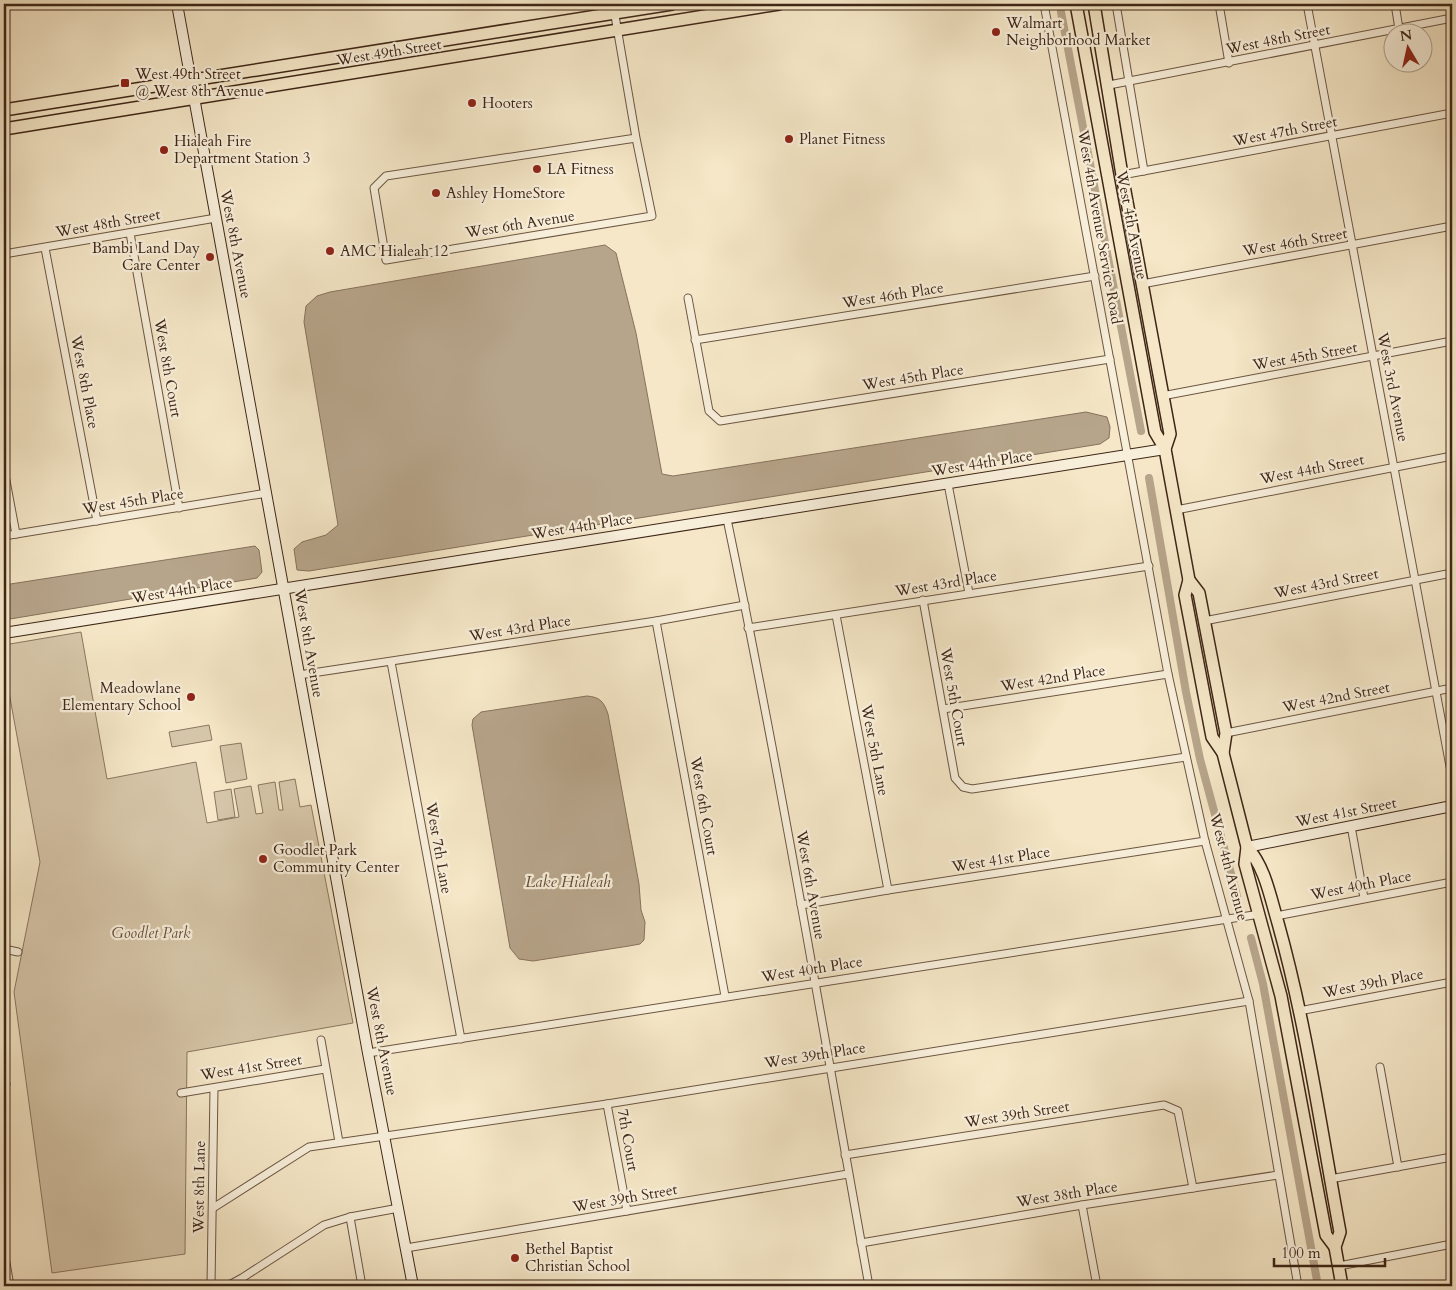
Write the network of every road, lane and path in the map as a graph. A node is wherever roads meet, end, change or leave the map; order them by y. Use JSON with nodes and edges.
{"nodes":[{"id":1,"x":177,"y":4,"type":"edge"},
{"id":2,"x":672,"y":4,"type":"edge"},
{"id":3,"x":779,"y":4,"type":"edge"},
{"id":4,"x":1044,"y":4,"type":"edge"},
{"id":5,"x":1076,"y":4,"type":"edge"},
{"id":6,"x":1094,"y":4,"type":"edge"},
{"id":7,"x":1116,"y":4,"type":"edge"},
{"id":8,"x":1219,"y":4,"type":"edge"},
{"id":9,"x":1307,"y":4,"type":"edge"},
{"id":10,"x":1395,"y":4,"type":"edge"},
{"id":11,"x":614,"y":8,"type":"edge"},
{"id":12,"x":1452,"y":18,"type":"edge"},
{"id":13,"x":1398,"y":22,"type":"edge"},
{"id":14,"x":1433,"y":22,"type":"edge"},
{"id":15,"x":618,"y":30,"type":"junction"},
{"id":16,"x":1384,"y":32,"type":"edge"},
{"id":17,"x":460,"y":38,"type":"junction"},
{"id":18,"x":412,"y":46,"type":"junction"},
{"id":19,"x":1314,"y":46,"type":"junction"},
{"id":20,"x":415,"y":63,"type":"junction"},
{"id":21,"x":1230,"y":63,"type":"junction"},
{"id":22,"x":367,"y":70,"type":"junction"},
{"id":23,"x":191,"y":81,"type":"junction"},
{"id":24,"x":1130,"y":81,"type":"junction"},
{"id":25,"x":1109,"y":84,"type":"junction"},
{"id":26,"x":117,"y":92,"type":"junction"},
{"id":27,"x":194,"y":99,"type":"junction"},
{"id":28,"x":4,"y":110,"type":"edge"},
{"id":29,"x":1452,"y":113,"type":"edge"},
{"id":30,"x":65,"y":120,"type":"junction"},
{"id":31,"x":4,"y":129,"type":"edge"},
{"id":32,"x":1332,"y":137,"type":"junction"},
{"id":33,"x":636,"y":138,"type":"junction"},
{"id":34,"x":1104,"y":159,"type":"junction"},
{"id":35,"x":1144,"y":171,"type":"junction"},
{"id":36,"x":1122,"y":175,"type":"junction"},
{"id":37,"x":216,"y":218,"type":"junction"},
{"id":38,"x":1452,"y":226,"type":"edge"},
{"id":39,"x":130,"y":234,"type":"junction"},
{"id":40,"x":1352,"y":245,"type":"junction"},
{"id":41,"x":45,"y":248,"type":"junction"},
{"id":42,"x":4,"y":254,"type":"edge"},
{"id":43,"x":1125,"y":269,"type":"junction"},
{"id":44,"x":1095,"y":276,"type":"junction"},
{"id":45,"x":1142,"y":284,"type":"junction"},
{"id":46,"x":688,"y":298,"type":"dead end"},
{"id":47,"x":694,"y":340,"type":"junction"},
{"id":48,"x":1452,"y":341,"type":"edge"},
{"id":49,"x":1372,"y":357,"type":"junction"},
{"id":50,"x":1110,"y":359,"type":"junction"},
{"id":51,"x":1162,"y":396,"type":"junction"},
{"id":52,"x":1165,"y":449,"type":"junction"},
{"id":53,"x":1128,"y":455,"type":"junction"},
{"id":54,"x":1452,"y":456,"type":"edge"},
{"id":55,"x":1395,"y":467,"type":"junction"},
{"id":56,"x":4,"y":470,"type":"edge"},
{"id":57,"x":948,"y":484,"type":"junction"},
{"id":58,"x":267,"y":493,"type":"junction"},
{"id":59,"x":179,"y":508,"type":"junction"},
{"id":60,"x":1176,"y":510,"type":"junction"},
{"id":61,"x":727,"y":519,"type":"junction"},
{"id":62,"x":97,"y":521,"type":"junction"},
{"id":63,"x":16,"y":534,"type":"junction"},
{"id":64,"x":4,"y":536,"type":"edge"},
{"id":65,"x":1148,"y":566,"type":"junction"},
{"id":66,"x":1452,"y":573,"type":"edge"},
{"id":67,"x":1189,"y":580,"type":"junction"},
{"id":68,"x":1415,"y":580,"type":"junction"},
{"id":69,"x":284,"y":589,"type":"junction"},
{"id":70,"x":970,"y":593,"type":"junction"},
{"id":71,"x":923,"y":600,"type":"junction"},
{"id":72,"x":745,"y":605,"type":"junction"},
{"id":73,"x":836,"y":615,"type":"junction"},
{"id":74,"x":656,"y":621,"type":"junction"},
{"id":75,"x":1204,"y":621,"type":"junction"},
{"id":76,"x":748,"y":628,"type":"junction"},
{"id":77,"x":4,"y":633,"type":"edge"},
{"id":78,"x":391,"y":662,"type":"junction"},
{"id":79,"x":1168,"y":674,"type":"junction"},
{"id":80,"x":300,"y":675,"type":"junction"},
{"id":81,"x":1452,"y":688,"type":"edge"},
{"id":82,"x":1436,"y":691,"type":"junction"},
{"id":83,"x":943,"y":709,"type":"junction"},
{"id":84,"x":1226,"y":733,"type":"junction"},
{"id":85,"x":1222,"y":753,"type":"junction"},
{"id":86,"x":1186,"y":757,"type":"junction"},
{"id":87,"x":1452,"y":776,"type":"edge"},
{"id":88,"x":1452,"y":806,"type":"edge"},
{"id":89,"x":1351,"y":826,"type":"junction"},
{"id":90,"x":1205,"y":841,"type":"junction"},
{"id":91,"x":1246,"y":847,"type":"junction"},
{"id":92,"x":1452,"y":882,"type":"edge"},
{"id":93,"x":888,"y":890,"type":"junction"},
{"id":94,"x":1364,"y":898,"type":"junction"},
{"id":95,"x":801,"y":905,"type":"junction"},
{"id":96,"x":1260,"y":914,"type":"junction"},
{"id":97,"x":1276,"y":916,"type":"junction"},
{"id":98,"x":1227,"y":920,"type":"junction"},
{"id":99,"x":4,"y":949,"type":"edge"},
{"id":100,"x":18,"y":952,"type":"dead end"},
{"id":101,"x":1452,"y":982,"type":"edge"},
{"id":102,"x":813,"y":983,"type":"junction"},
{"id":103,"x":725,"y":996,"type":"junction"},
{"id":104,"x":1249,"y":1001,"type":"junction"},
{"id":105,"x":1299,"y":1011,"type":"junction"},
{"id":106,"x":461,"y":1039,"type":"junction"},
{"id":107,"x":320,"y":1040,"type":"dead end"},
{"id":108,"x":368,"y":1053,"type":"junction"},
{"id":109,"x":829,"y":1067,"type":"junction"},
{"id":110,"x":1380,"y":1067,"type":"dead end"},
{"id":111,"x":325,"y":1069,"type":"junction"},
{"id":112,"x":214,"y":1088,"type":"junction"},
{"id":113,"x":181,"y":1093,"type":"dead end"},
{"id":114,"x":607,"y":1104,"type":"junction"},
{"id":115,"x":386,"y":1136,"type":"junction"},
{"id":116,"x":338,"y":1142,"type":"junction"},
{"id":117,"x":845,"y":1155,"type":"junction"},
{"id":118,"x":1452,"y":1157,"type":"edge"},
{"id":119,"x":1398,"y":1167,"type":"junction"},
{"id":120,"x":1313,"y":1169,"type":"junction"},
{"id":121,"x":848,"y":1174,"type":"junction"},
{"id":122,"x":1278,"y":1175,"type":"junction"},
{"id":123,"x":1330,"y":1179,"type":"junction"},
{"id":124,"x":1193,"y":1188,"type":"junction"},
{"id":125,"x":1082,"y":1205,"type":"junction"},
{"id":126,"x":213,"y":1208,"type":"junction"},
{"id":127,"x":399,"y":1208,"type":"junction"},
{"id":128,"x":627,"y":1212,"type":"junction"},
{"id":129,"x":350,"y":1217,"type":"junction"},
{"id":130,"x":861,"y":1243,"type":"junction"},
{"id":131,"x":1452,"y":1244,"type":"edge"},
{"id":132,"x":1335,"y":1247,"type":"junction"},
{"id":133,"x":406,"y":1248,"type":"junction"},
{"id":134,"x":4,"y":1251,"type":"edge"},
{"id":135,"x":1339,"y":1266,"type":"junction"},
{"id":136,"x":242,"y":1282,"type":"edge"},
{"id":137,"x":10,"y":1286,"type":"edge"},
{"id":138,"x":211,"y":1286,"type":"edge"},
{"id":139,"x":218,"y":1286,"type":"edge"},
{"id":140,"x":362,"y":1286,"type":"edge"},
{"id":141,"x":413,"y":1286,"type":"edge"},
{"id":142,"x":868,"y":1286,"type":"edge"},
{"id":143,"x":1096,"y":1286,"type":"edge"},
{"id":144,"x":1298,"y":1286,"type":"edge"},
{"id":145,"x":1342,"y":1286,"type":"edge"}],
"edges":[{"from":1,"to":23,"type":"street","name":"West 8th Avenue"},
{"from":2,"to":11,"type":"main road","name":"West 49th Street"},
{"from":3,"to":15,"type":"main road","name":"West 49th Street"},
{"from":4,"to":44,"type":"street","name":"West 4th Avenue Service Road"},
{"from":5,"to":34,"type":"main road","name":"West 4th Avenue"},
{"from":6,"to":25,"type":"main road","name":"West 4th Avenue"},
{"from":7,"to":24,"type":"street"},
{"from":8,"to":21,"type":"street"},
{"from":9,"to":19,"type":"street","name":"West 3rd Avenue"},
{"from":10,"to":13,"type":"street"},
{"from":11,"to":15,"type":"street","name":"West 6th Avenue"},
{"from":11,"to":17,"type":"main road","name":"West 49th Street"},
{"from":12,"to":14,"type":"street","name":"West 48th Street"},
{"from":15,"to":20,"type":"main road","name":"West 49th Street"},
{"from":15,"to":33,"type":"street","name":"West 6th Avenue"},
{"from":16,"to":19,"type":"street","name":"West 48th Street"},
{"from":17,"to":18,"type":"main road","name":"West 49th Street"},
{"from":17,"to":20,"type":"main road"},
{"from":18,"to":22,"type":"main road"},
{"from":18,"to":23,"type":"main road","name":"West 49th Street"},
{"from":19,"to":21,"type":"street","name":"West 48th Street"},
{"from":19,"to":32,"type":"street","name":"West 3rd Avenue"},
{"from":20,"to":22,"type":"main road","name":"West 49th Street"},
{"from":21,"to":24,"type":"street","name":"West 48th Street"},
{"from":22,"to":27,"type":"main road","name":"West 49th Street"},
{"from":23,"to":26,"type":"main road","name":"West 49th Street"},
{"from":23,"to":27,"type":"street","name":"West 8th Avenue"},
{"from":24,"to":25,"type":"street","name":"West 48th Street"},
{"from":24,"to":35,"type":"street"},
{"from":25,"to":36,"type":"main road","name":"West 4th Avenue"},
{"from":26,"to":28,"type":"main road","name":"West 49th Street"},
{"from":26,"to":30,"type":"main road"},
{"from":27,"to":30,"type":"main road","name":"West 49th Street"},
{"from":27,"to":37,"type":"street","name":"West 8th Avenue"},
{"from":29,"to":32,"type":"street","name":"West 47th Street"},
{"from":30,"to":31,"type":"main road","name":"West 49th Street"},
{"from":32,"to":35,"type":"street","name":"West 47th Street"},
{"from":32,"to":40,"type":"street","name":"West 3rd Avenue"},
{"from":33,"to":33,"type":"street","name":"West 6th Avenue"},
{"from":34,"to":36,"type":"main road"},
{"from":34,"to":43,"type":"main road","name":"West 4th Avenue"},
{"from":35,"to":36,"type":"street","name":"West 47th Street"},
{"from":36,"to":45,"type":"main road","name":"West 4th Avenue"},
{"from":37,"to":39,"type":"street","name":"West 48th Street"},
{"from":37,"to":58,"type":"street","name":"West 8th Avenue"},
{"from":38,"to":40,"type":"street","name":"West 46th Street"},
{"from":39,"to":41,"type":"street","name":"West 48th Street"},
{"from":39,"to":59,"type":"street","name":"West 8th Court"},
{"from":40,"to":45,"type":"street","name":"West 46th Street"},
{"from":40,"to":49,"type":"street","name":"West 3rd Avenue"},
{"from":41,"to":42,"type":"street","name":"West 48th Street"},
{"from":41,"to":62,"type":"street","name":"West 8th Place"},
{"from":43,"to":45,"type":"main road"},
{"from":43,"to":52,"type":"main road","name":"West 4th Avenue"},
{"from":44,"to":47,"type":"street","name":"West 46th Place"},
{"from":44,"to":50,"type":"street","name":"West 4th Avenue Service Road"},
{"from":45,"to":51,"type":"main road","name":"West 4th Avenue"},
{"from":46,"to":47,"type":"street"},
{"from":47,"to":50,"type":"street","name":"West 45th Place"},
{"from":48,"to":49,"type":"street","name":"West 45th Street"},
{"from":49,"to":51,"type":"street","name":"West 45th Street"},
{"from":49,"to":55,"type":"street","name":"West 3rd Avenue"},
{"from":50,"to":53,"type":"street","name":"West 4th Avenue Service Road"},
{"from":51,"to":52,"type":"main road","name":"West 4th Avenue"},
{"from":52,"to":53,"type":"street","name":"West 44th Place"},
{"from":52,"to":60,"type":"main road","name":"West 4th Avenue"},
{"from":53,"to":57,"type":"street","name":"West 44th Place"},
{"from":53,"to":65,"type":"street","name":"West 4th Avenue"},
{"from":54,"to":55,"type":"street","name":"West 44th Street"},
{"from":55,"to":60,"type":"street","name":"West 44th Street"},
{"from":55,"to":68,"type":"street","name":"West 3rd Avenue"},
{"from":56,"to":63,"type":"street"},
{"from":57,"to":61,"type":"street","name":"West 44th Place"},
{"from":57,"to":70,"type":"street"},
{"from":58,"to":59,"type":"street","name":"West 45th Place"},
{"from":58,"to":69,"type":"street","name":"West 8th Avenue"},
{"from":59,"to":62,"type":"street","name":"West 45th Place"},
{"from":60,"to":67,"type":"main road","name":"West 4th Avenue"},
{"from":61,"to":69,"type":"street","name":"West 44th Place"},
{"from":61,"to":72,"type":"street","name":"West 6th Avenue"},
{"from":62,"to":63,"type":"street","name":"West 45th Place"},
{"from":63,"to":64,"type":"street","name":"West 45th Place"},
{"from":65,"to":70,"type":"street","name":"West 43rd Place"},
{"from":65,"to":79,"type":"street","name":"West 4th Avenue"},
{"from":66,"to":68,"type":"street","name":"West 43rd Street"},
{"from":67,"to":75,"type":"main road","name":"West 4th Avenue"},
{"from":67,"to":85,"type":"main road","name":"West 4th Avenue"},
{"from":68,"to":75,"type":"street","name":"West 43rd Street"},
{"from":68,"to":82,"type":"street","name":"West 3rd Avenue"},
{"from":69,"to":77,"type":"street","name":"West 44th Place"},
{"from":69,"to":80,"type":"street","name":"West 8th Avenue"},
{"from":70,"to":71,"type":"street","name":"West 43rd Place"},
{"from":71,"to":73,"type":"street","name":"West 43rd Place"},
{"from":71,"to":83,"type":"street","name":"West 5th Court"},
{"from":72,"to":74,"type":"street","name":"West 43rd Place"},
{"from":72,"to":76,"type":"street","name":"West 6th Avenue"},
{"from":73,"to":76,"type":"street","name":"West 43rd Place"},
{"from":73,"to":93,"type":"street","name":"West 5th Lane"},
{"from":74,"to":78,"type":"street","name":"West 43rd Place"},
{"from":74,"to":103,"type":"street","name":"West 6th Court"},
{"from":75,"to":84,"type":"main road","name":"West 4th Avenue"},
{"from":76,"to":95,"type":"street","name":"West 6th Avenue"},
{"from":78,"to":80,"type":"street","name":"West 43rd Place"},
{"from":78,"to":106,"type":"street","name":"West 7th Lane"},
{"from":79,"to":83,"type":"street","name":"West 42nd Place"},
{"from":79,"to":86,"type":"street","name":"West 4th Avenue"},
{"from":80,"to":108,"type":"street","name":"West 8th Avenue"},
{"from":81,"to":82,"type":"street","name":"West 42nd Street"},
{"from":82,"to":84,"type":"street","name":"West 42nd Street"},
{"from":82,"to":87,"type":"street","name":"West 3rd Avenue"},
{"from":83,"to":86,"type":"street","name":"West 5th Court"},
{"from":84,"to":85,"type":"main road","name":"West 4th Avenue"},
{"from":85,"to":91,"type":"main road","name":"West 4th Avenue"},
{"from":86,"to":90,"type":"street","name":"West 4th Avenue"},
{"from":88,"to":89,"type":"street","name":"West 41st Street"},
{"from":89,"to":91,"type":"street","name":"West 41st Street"},
{"from":89,"to":94,"type":"street"},
{"from":90,"to":93,"type":"street","name":"West 41st Place"},
{"from":90,"to":98,"type":"street","name":"West 4th Avenue"},
{"from":91,"to":96,"type":"main road","name":"West 4th Avenue"},
{"from":91,"to":97,"type":"main road","name":"West 4th Avenue"},
{"from":92,"to":94,"type":"street","name":"West 40th Place"},
{"from":93,"to":95,"type":"street","name":"West 41st Place"},
{"from":94,"to":97,"type":"street","name":"West 40th Place"},
{"from":95,"to":102,"type":"street","name":"West 6th Avenue"},
{"from":96,"to":98,"type":"street","name":"West 40th Place"},
{"from":96,"to":120,"type":"main road","name":"West 4th Avenue"},
{"from":97,"to":105,"type":"main road","name":"West 4th Avenue"},
{"from":98,"to":102,"type":"street","name":"West 40th Place"},
{"from":98,"to":104,"type":"street","name":"West 4th Avenue"},
{"from":99,"to":100,"type":"street"},
{"from":101,"to":105,"type":"street","name":"West 39th Place"},
{"from":102,"to":103,"type":"street","name":"West 40th Place"},
{"from":102,"to":109,"type":"street","name":"West 6th Avenue"},
{"from":103,"to":106,"type":"street","name":"West 40th Place"},
{"from":104,"to":109,"type":"street","name":"West 39th Place"},
{"from":104,"to":122,"type":"street","name":"West 4th Avenue"},
{"from":105,"to":123,"type":"main road","name":"West 4th Avenue"},
{"from":106,"to":108,"type":"street","name":"West 40th Place"},
{"from":107,"to":111,"type":"street"},
{"from":108,"to":115,"type":"street","name":"West 8th Avenue"},
{"from":109,"to":114,"type":"street","name":"West 39th Place"},
{"from":109,"to":117,"type":"street","name":"West 6th Avenue"},
{"from":110,"to":119,"type":"street"},
{"from":111,"to":112,"type":"street","name":"West 41st Street"},
{"from":111,"to":116,"type":"street"},
{"from":112,"to":113,"type":"street","name":"West 41st Street"},
{"from":112,"to":126,"type":"street","name":"West 8th Lane"},
{"from":114,"to":115,"type":"street","name":"West 39th Place"},
{"from":114,"to":128,"type":"street","name":"7th Court"},
{"from":115,"to":116,"type":"street","name":"West 39th Place"},
{"from":115,"to":127,"type":"street","name":"West 8th Avenue"},
{"from":116,"to":126,"type":"street","name":"West 39th Place"},
{"from":117,"to":121,"type":"street","name":"West 6th Avenue"},
{"from":117,"to":124,"type":"street","name":"West 39th Street"},
{"from":118,"to":119,"type":"street"},
{"from":119,"to":123,"type":"street"},
{"from":120,"to":123,"type":"main road"},
{"from":120,"to":132,"type":"main road","name":"West 4th Avenue"},
{"from":121,"to":128,"type":"street","name":"West 39th Street"},
{"from":121,"to":130,"type":"street","name":"West 6th Avenue"},
{"from":122,"to":124,"type":"street","name":"West 38th Place"},
{"from":122,"to":144,"type":"street","name":"West 4th Avenue"},
{"from":123,"to":132,"type":"main road","name":"West 4th Avenue"},
{"from":124,"to":125,"type":"street","name":"West 38th Place"},
{"from":125,"to":130,"type":"street","name":"West 38th Place"},
{"from":125,"to":143,"type":"street"},
{"from":126,"to":138,"type":"street","name":"West 8th Lane"},
{"from":127,"to":129,"type":"street"},
{"from":127,"to":133,"type":"street","name":"West 8th Avenue"},
{"from":128,"to":133,"type":"street","name":"West 39th Street"},
{"from":129,"to":136,"type":"street"},
{"from":129,"to":140,"type":"street"},
{"from":130,"to":142,"type":"street","name":"West 6th Avenue"},
{"from":131,"to":135,"type":"street"},
{"from":132,"to":135,"type":"main road","name":"West 4th Avenue"},
{"from":133,"to":141,"type":"street","name":"West 8th Avenue"},
{"from":134,"to":137,"type":"street"},
{"from":135,"to":145,"type":"main road","name":"West 4th Avenue"},
{"from":136,"to":139,"type":"street"}]}
